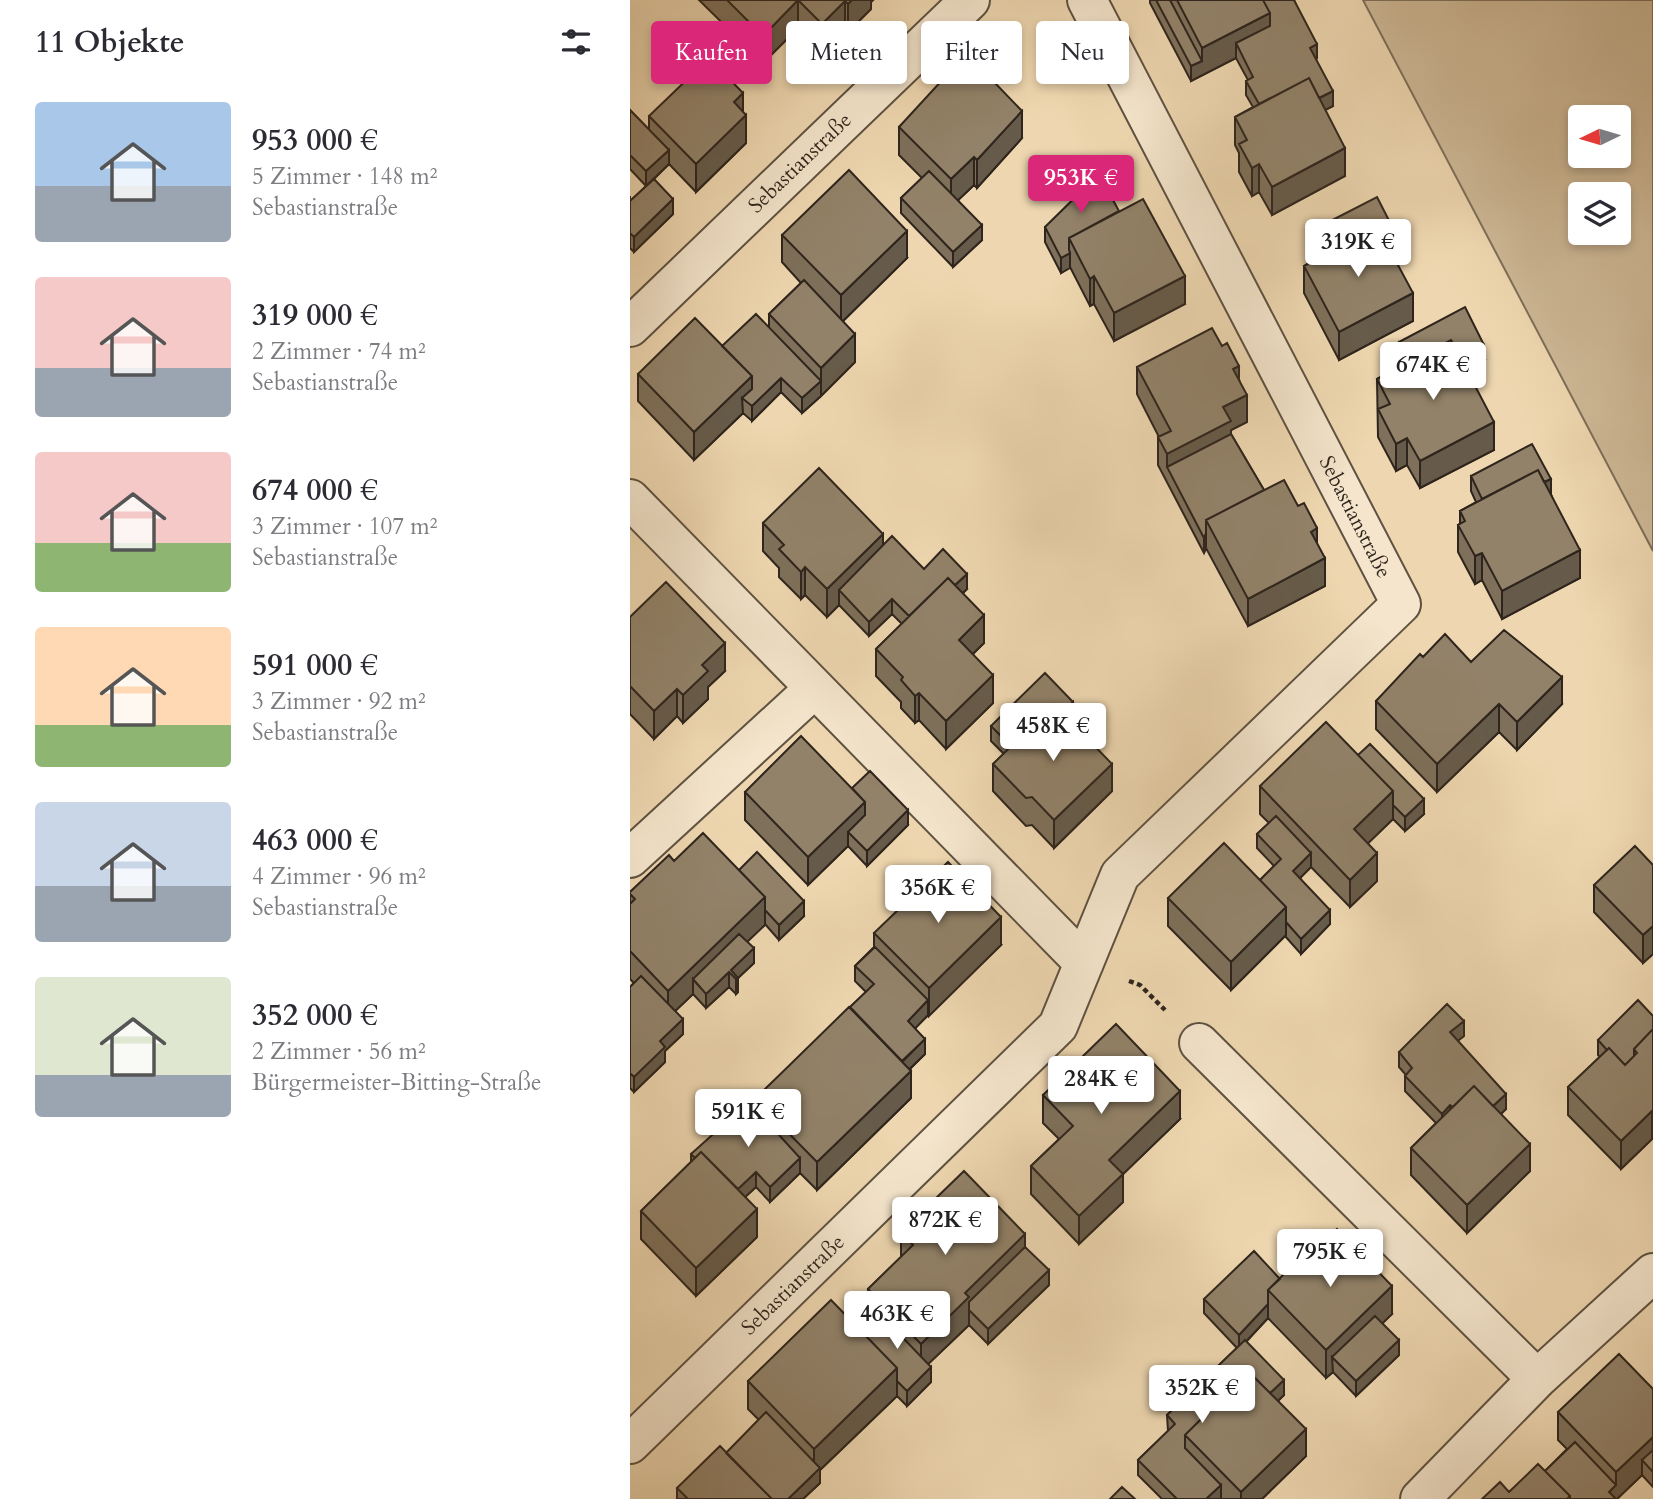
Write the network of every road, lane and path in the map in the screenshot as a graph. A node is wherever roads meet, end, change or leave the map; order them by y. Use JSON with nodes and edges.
{"nodes":[{"id":1,"x":970,"y":0,"type":"edge"},
{"id":2,"x":1087,"y":0,"type":"edge"},
{"id":3,"x":630,"y":327,"type":"edge"},
{"id":4,"x":630,"y":499,"type":"edge"},
{"id":5,"x":815,"y":688,"type":"junction"},
{"id":6,"x":630,"y":858,"type":"edge"},
{"id":7,"x":1084,"y":963,"type":"junction"},
{"id":8,"x":1199,"y":1042,"type":"joint"},
{"id":9,"x":1653,"y":1273,"type":"edge"},
{"id":10,"x":1537,"y":1380,"type":"junction"},
{"id":11,"x":630,"y":1444,"type":"edge"},
{"id":12,"x":1420,"y":1499,"type":"edge"}],
"edges":[{"from":1,"to":3,"type":"street","name":"Sebastianstraße"},
{"from":2,"to":7,"type":"street","name":"Sebastianstraße"},
{"from":4,"to":5,"type":"street"},
{"from":5,"to":6,"type":"street"},
{"from":5,"to":7,"type":"street"},
{"from":7,"to":8,"type":"path"},
{"from":7,"to":11,"type":"street","name":"Sebastianstraße"},
{"from":8,"to":10,"type":"street"},
{"from":9,"to":10,"type":"street"},
{"from":10,"to":12,"type":"street"}]}
